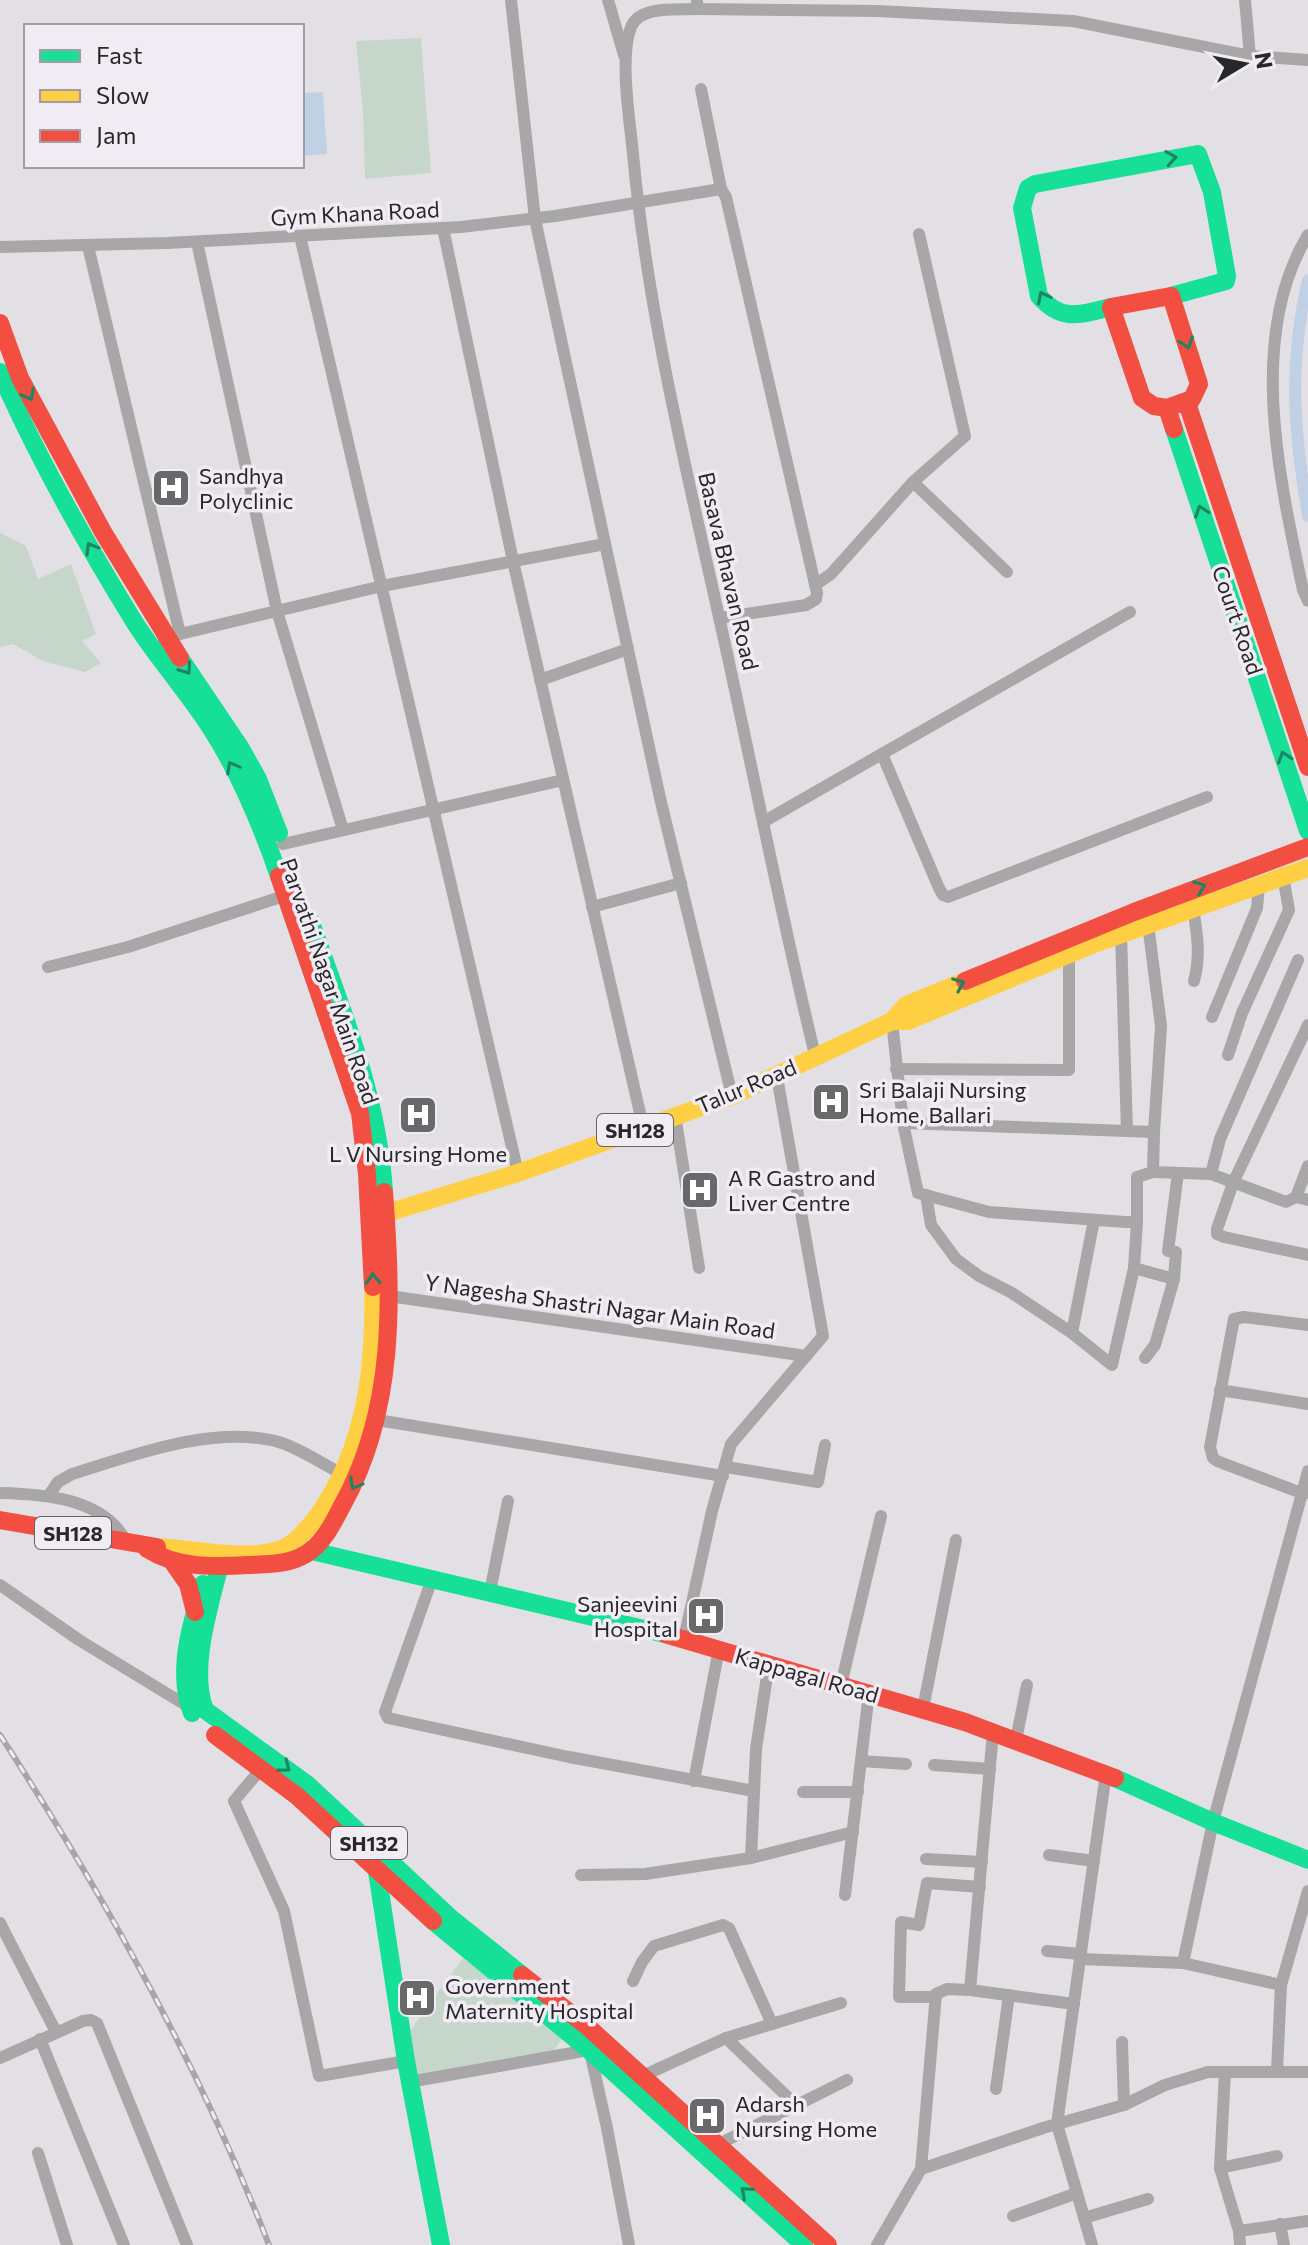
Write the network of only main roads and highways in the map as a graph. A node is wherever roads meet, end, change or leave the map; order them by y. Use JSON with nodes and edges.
{"nodes":[{"id":1,"x":1171,"y":296,"type":"junction"},
{"id":2,"x":1111,"y":307,"type":"junction"},
{"id":3,"x":0,"y":323,"type":"edge"},
{"id":4,"x":0,"y":372,"type":"edge"},
{"id":5,"x":1187,"y":403,"type":"junction"},
{"id":6,"x":1167,"y":408,"type":"junction"},
{"id":7,"x":165,"y":639,"type":"junction"},
{"id":8,"x":1308,"y":767,"type":"edge"},
{"id":9,"x":1308,"y":831,"type":"edge"},
{"id":10,"x":1308,"y":847,"type":"edge"},
{"id":11,"x":1308,"y":868,"type":"edge"},
{"id":12,"x":892,"y":1021,"type":"junction"},
{"id":13,"x":378,"y":1217,"type":"junction"},
{"id":14,"x":0,"y":1520,"type":"edge"},
{"id":15,"x":289,"y":1546,"type":"junction"},
{"id":16,"x":145,"y":1548,"type":"junction"},
{"id":17,"x":313,"y":1552,"type":"junction"},
{"id":18,"x":215,"y":1559,"type":"junction"},
{"id":19,"x":172,"y":1561,"type":"junction"},
{"id":20,"x":195,"y":1612,"type":"junction"},
{"id":21,"x":374,"y":1848,"type":"junction"},
{"id":22,"x":1308,"y":1860,"type":"edge"},
{"id":23,"x":377,"y":1872,"type":"junction"},
{"id":24,"x":593,"y":2042,"type":"junction"},
{"id":25,"x":441,"y":2245,"type":"edge"},
{"id":26,"x":804,"y":2245,"type":"edge"},
{"id":27,"x":828,"y":2245,"type":"edge"}],
"edges":[{"from":1,"to":2,"type":"main road"},
{"from":2,"to":1,"type":"main road","one_way":true},
{"from":1,"to":5,"type":"main road","name":"Court Road","one_way":true},
{"from":2,"to":6,"type":"main road"},
{"from":3,"to":7,"type":"main road","name":"Parvathi Nagar Main Road","one_way":true},
{"from":7,"to":4,"type":"main road","name":"Parvathi Nagar Main Road","one_way":true},
{"from":5,"to":6,"type":"main road"},
{"from":5,"to":8,"type":"main road","name":"Court Road"},
{"from":9,"to":6,"type":"main road","name":"Court Road","one_way":true},
{"from":13,"to":7,"type":"main road","name":"Parvathi Nagar Main Road","one_way":true},
{"from":7,"to":13,"type":"main road","name":"Parvathi Nagar Main Road","one_way":true},
{"from":12,"to":10,"type":"main road","name":"Talur Road","number":"SH128","one_way":true},
{"from":11,"to":12,"type":"main road","name":"Talur Road","number":"SH128"},
{"from":12,"to":13,"type":"main road","name":"Talur Road","number":"SH128"},
{"from":15,"to":13,"type":"main road","one_way":true},
{"from":13,"to":17,"type":"main road","name":"Parvathi Nagar Main Road","one_way":true},
{"from":14,"to":16,"type":"main road","number":"SH128"},
{"from":15,"to":17,"type":"main road","name":"Kappagal Road"},
{"from":15,"to":18,"type":"main road","number":"SH128"},
{"from":16,"to":18,"type":"main road","number":"SH128"},
{"from":16,"to":19,"type":"main road","number":"SH128"},
{"from":17,"to":18,"type":"main road"},
{"from":17,"to":22,"type":"main road","name":"Kappagal Road"},
{"from":18,"to":19,"type":"main road","number":"SH128"},
{"from":18,"to":20,"type":"main road"},
{"from":18,"to":21,"type":"main road","number":"SH132","one_way":true},
{"from":19,"to":20,"type":"main road"},
{"from":20,"to":23,"type":"main road","number":"SH132"},
{"from":21,"to":23,"type":"main road"},
{"from":21,"to":24,"type":"main road","number":"SH132"},
{"from":23,"to":24,"type":"main road","number":"SH132"},
{"from":23,"to":25,"type":"main road"},
{"from":26,"to":24,"type":"main road","number":"SH132","one_way":true},
{"from":24,"to":27,"type":"main road","number":"SH132"}]}
